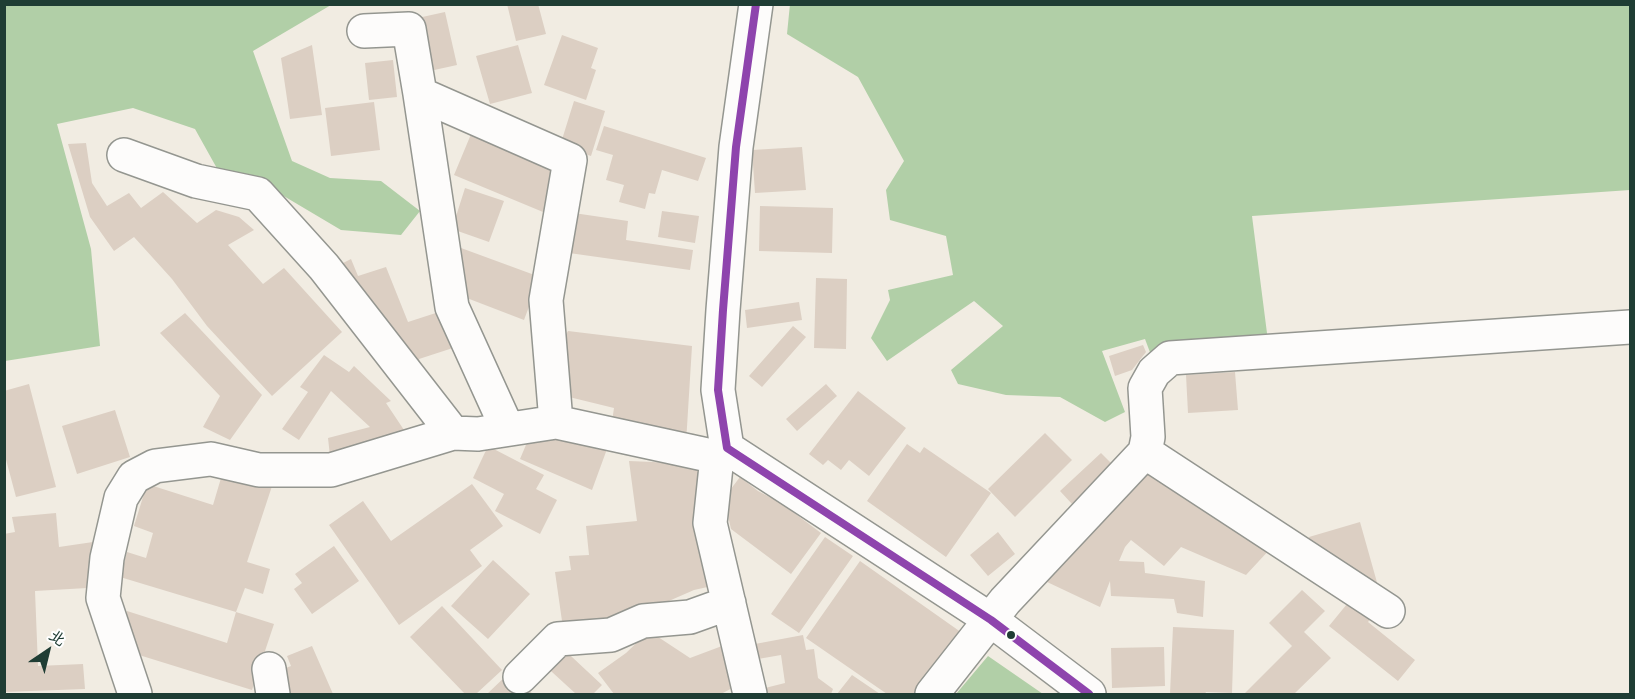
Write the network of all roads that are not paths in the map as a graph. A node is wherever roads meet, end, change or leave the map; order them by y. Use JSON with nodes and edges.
{"nodes":[{"id":1,"x":756,"y":4,"type":"edge"},
{"id":2,"x":364,"y":31,"type":"dead end"},
{"id":3,"x":420,"y":94,"type":"junction"},
{"id":4,"x":124,"y":155,"type":"dead end"},
{"id":5,"x":1630,"y":327,"type":"edge"},
{"id":6,"x":556,"y":422,"type":"junction"},
{"id":7,"x":507,"y":428,"type":"junction"},
{"id":8,"x":453,"y":433,"type":"junction"},
{"id":9,"x":1145,"y":452,"type":"junction"},
{"id":10,"x":722,"y":453,"type":"junction"},
{"id":11,"x":729,"y":603,"type":"junction"},
{"id":12,"x":1388,"y":610,"type":"dead end"},
{"id":13,"x":992,"y":620,"type":"junction"},
{"id":14,"x":520,"y":677,"type":"dead end"},
{"id":15,"x":135,"y":694,"type":"edge"},
{"id":16,"x":750,"y":694,"type":"edge"},
{"id":17,"x":932,"y":694,"type":"edge"},
{"id":18,"x":1089,"y":694,"type":"edge"}],
"edges":[{"from":1,"to":10,"type":"street"},
{"from":2,"to":3,"type":"street"},
{"from":3,"to":6,"type":"street"},
{"from":3,"to":7,"type":"street"},
{"from":4,"to":8,"type":"street"},
{"from":5,"to":9,"type":"street"},
{"from":6,"to":7,"type":"street"},
{"from":6,"to":10,"type":"street"},
{"from":7,"to":8,"type":"street"},
{"from":8,"to":15,"type":"street"},
{"from":9,"to":12,"type":"street"},
{"from":9,"to":13,"type":"street"},
{"from":10,"to":11,"type":"street"},
{"from":10,"to":13,"type":"street"},
{"from":11,"to":14,"type":"street"},
{"from":11,"to":16,"type":"street"},
{"from":13,"to":17,"type":"street"},
{"from":13,"to":18,"type":"street"}]}
